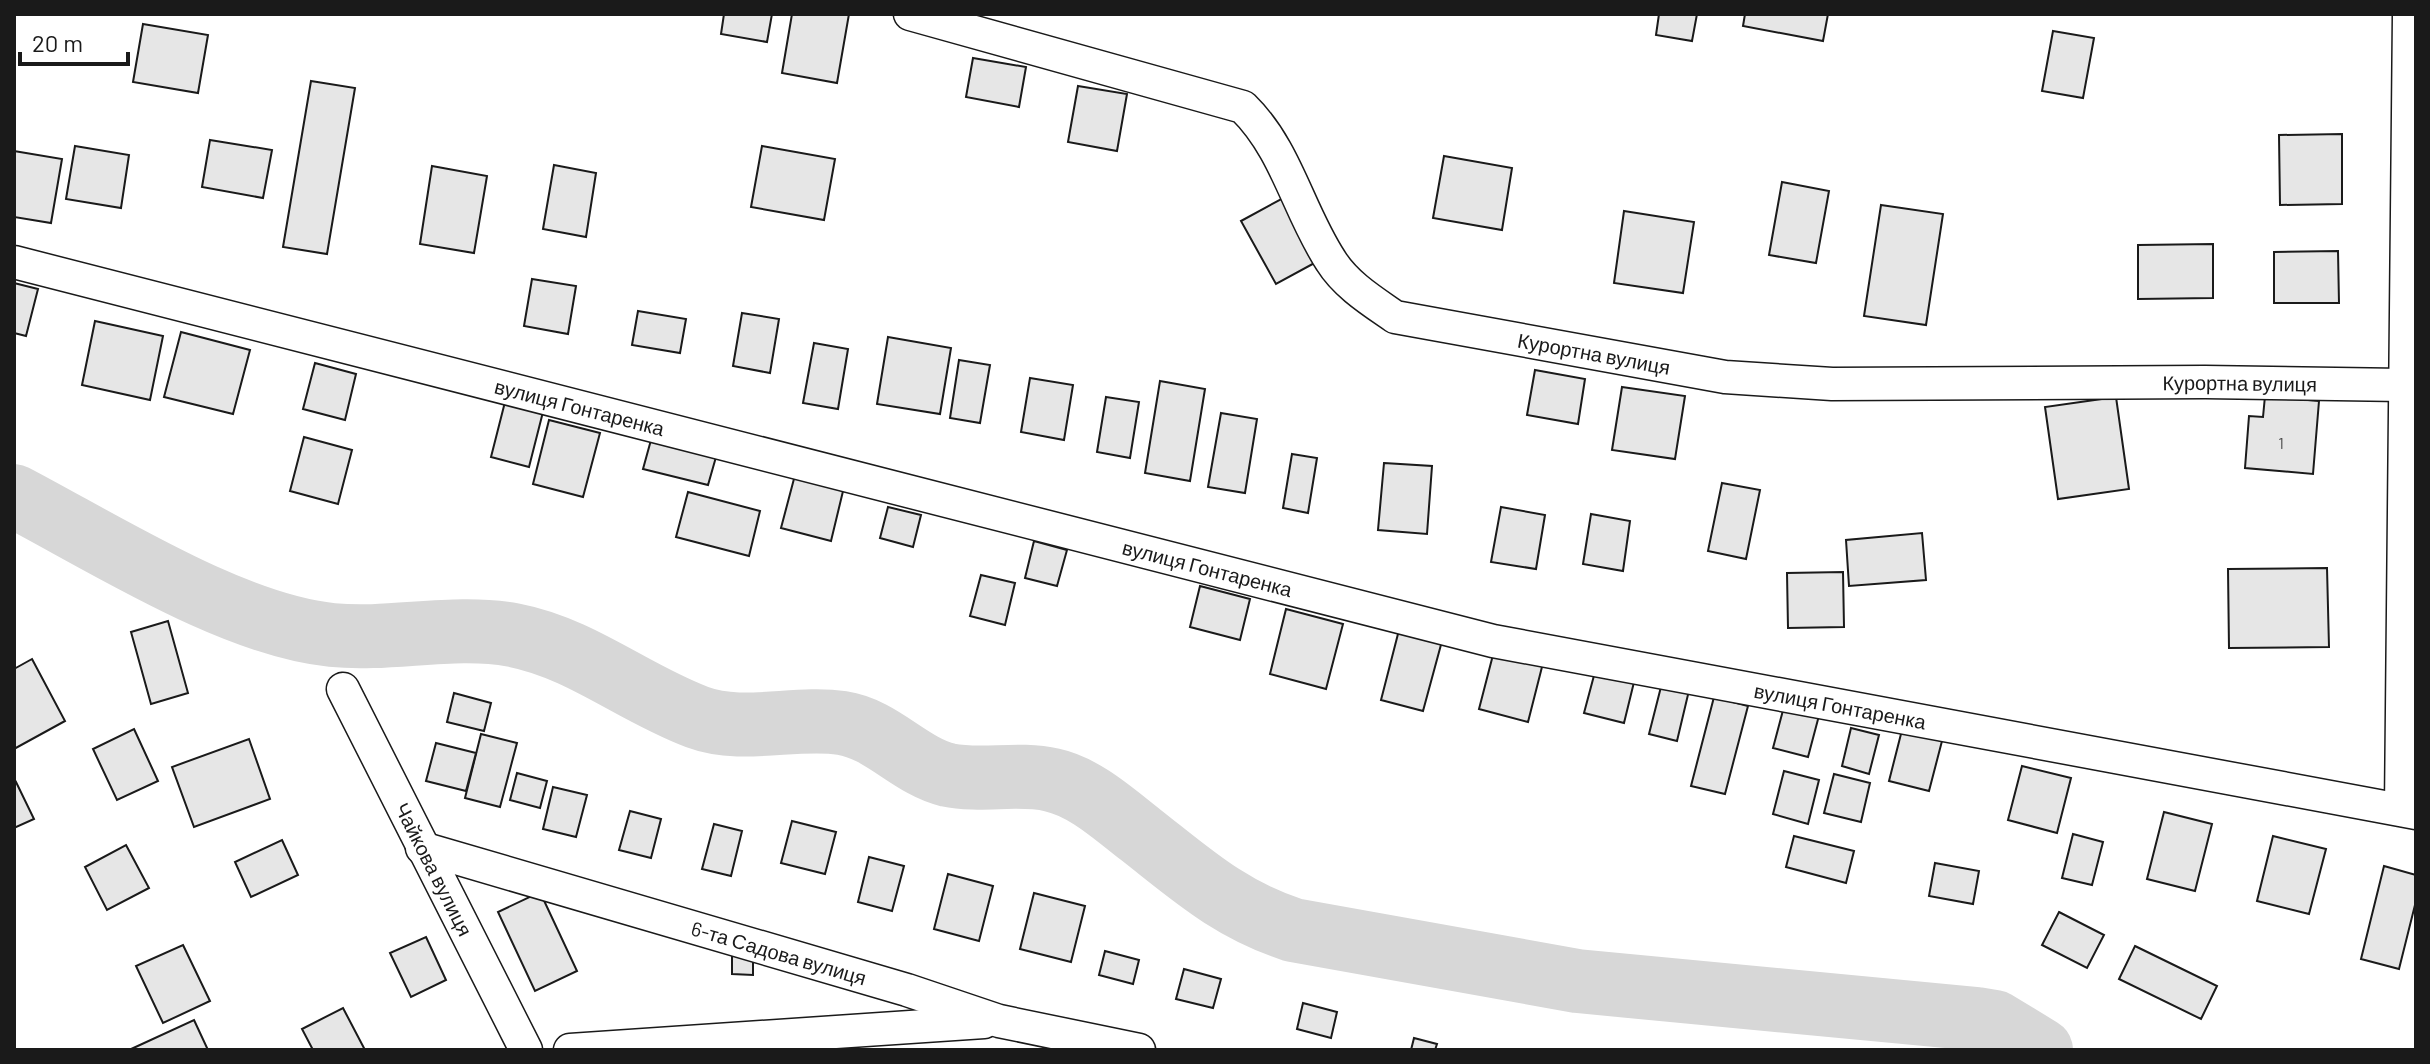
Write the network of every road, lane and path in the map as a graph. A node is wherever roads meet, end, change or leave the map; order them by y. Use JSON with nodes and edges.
{"nodes":[{"id":1,"x":910,"y":14,"type":"edge"},
{"id":2,"x":2409,"y":14,"type":"edge"},
{"id":3,"x":14,"y":262,"type":"edge"},
{"id":4,"x":2403,"y":385,"type":"junction"},
{"id":5,"x":343,"y":689,"type":"dead end"},
{"id":6,"x":2408,"y":811,"type":"edge"},
{"id":7,"x":422,"y":848,"type":"junction"},
{"id":8,"x":999,"y":1021,"type":"junction"},
{"id":9,"x":526,"y":1050,"type":"edge"},
{"id":10,"x":570,"y":1050,"type":"edge"},
{"id":11,"x":1139,"y":1050,"type":"edge"}],
"edges":[{"from":1,"to":4,"type":"street","name":"Курортна вулиця"},
{"from":2,"to":4,"type":"street"},
{"from":3,"to":6,"type":"street","name":"вулиця Гонтаренка"},
{"from":4,"to":6,"type":"street"},
{"from":5,"to":7,"type":"street","name":"Чайкова вулиця"},
{"from":7,"to":8,"type":"street","name":"6-та Садова вулиця"},
{"from":7,"to":9,"type":"street","name":"Чайкова вулиця"},
{"from":8,"to":10,"type":"street"},
{"from":8,"to":11,"type":"street","name":"6-та Садова вулиця"}]}
